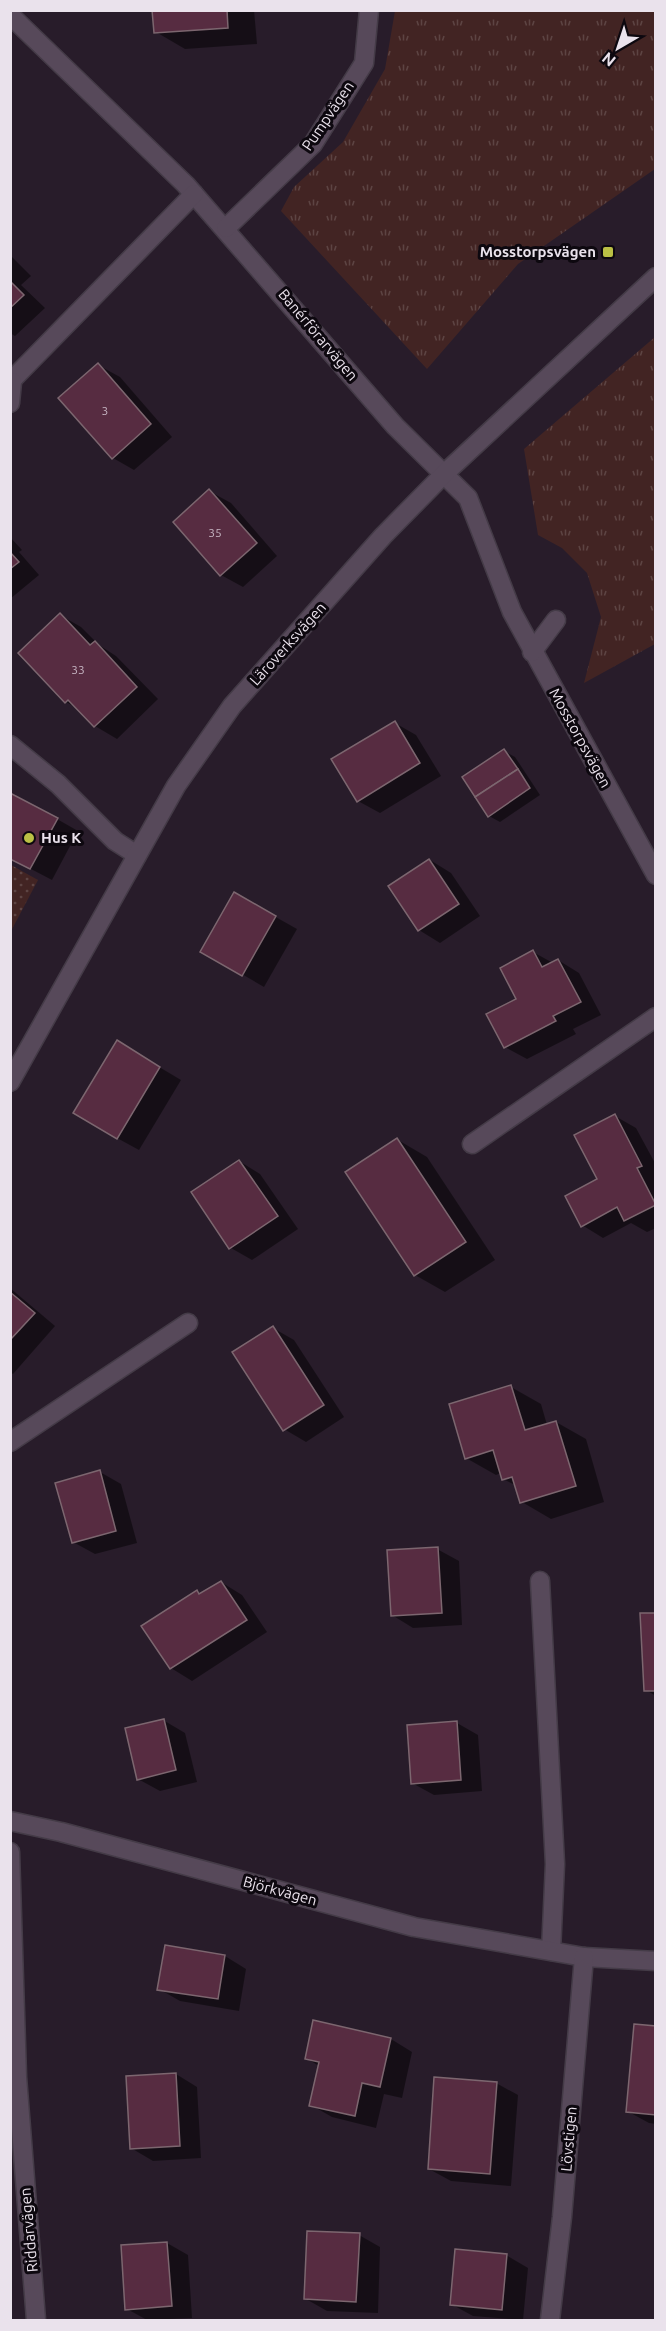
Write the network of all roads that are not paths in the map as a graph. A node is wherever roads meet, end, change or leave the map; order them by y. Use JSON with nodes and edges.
{"nodes":[{"id":1,"x":369,"y":10,"type":"edge"},
{"id":2,"x":10,"y":15,"type":"edge"},
{"id":3,"x":194,"y":194,"type":"junction"},
{"id":4,"x":226,"y":228,"type":"junction"},
{"id":5,"x":656,"y":277,"type":"edge"},
{"id":6,"x":11,"y":382,"type":"edge"},
{"id":7,"x":10,"y":403,"type":"edge"},
{"id":8,"x":444,"y":474,"type":"junction"},
{"id":9,"x":556,"y":620,"type":"dead end"},
{"id":10,"x":532,"y":652,"type":"junction"},
{"id":11,"x":10,"y":746,"type":"edge"},
{"id":12,"x":137,"y":855,"type":"junction"},
{"id":13,"x":656,"y":875,"type":"edge"},
{"id":14,"x":656,"y":1017,"type":"edge"},
{"id":15,"x":10,"y":1082,"type":"edge"},
{"id":16,"x":472,"y":1144,"type":"dead end"},
{"id":17,"x":188,"y":1323,"type":"dead end"},
{"id":18,"x":10,"y":1442,"type":"edge"},
{"id":19,"x":540,"y":1581,"type":"dead end"},
{"id":20,"x":10,"y":1821,"type":"edge"},
{"id":21,"x":10,"y":1852,"type":"edge"},
{"id":22,"x":551,"y":1951,"type":"junction"},
{"id":23,"x":584,"y":1958,"type":"junction"},
{"id":24,"x":656,"y":1960,"type":"edge"},
{"id":25,"x":36,"y":2320,"type":"edge"},
{"id":26,"x":550,"y":2320,"type":"edge"}],
"edges":[{"from":1,"to":4,"type":"street","name":"Pumpvägen"},
{"from":2,"to":3,"type":"street","name":"Banérförarvägen"},
{"from":3,"to":4,"type":"street","name":"Banérförarvägen"},
{"from":3,"to":6,"type":"street"},
{"from":4,"to":8,"type":"street","name":"Banérförarvägen"},
{"from":5,"to":8,"type":"street","name":"Läroverksvägen"},
{"from":6,"to":7,"type":"street"},
{"from":8,"to":10,"type":"street","name":"Mosstorpsvägen"},
{"from":8,"to":12,"type":"street","name":"Läroverksvägen"},
{"from":9,"to":10,"type":"street"},
{"from":10,"to":13,"type":"street","name":"Mosstorpsvägen"},
{"from":11,"to":12,"type":"street"},
{"from":12,"to":15,"type":"street","name":"Läroverksvägen"},
{"from":14,"to":16,"type":"street"},
{"from":17,"to":18,"type":"street"},
{"from":19,"to":22,"type":"street"},
{"from":20,"to":22,"type":"street","name":"Björkvägen"},
{"from":21,"to":25,"type":"street","name":"Riddarvägen"},
{"from":22,"to":23,"type":"street","name":"Björkvägen"},
{"from":23,"to":24,"type":"street","name":"Björkvägen"},
{"from":23,"to":26,"type":"street","name":"Lövstigen"}]}
